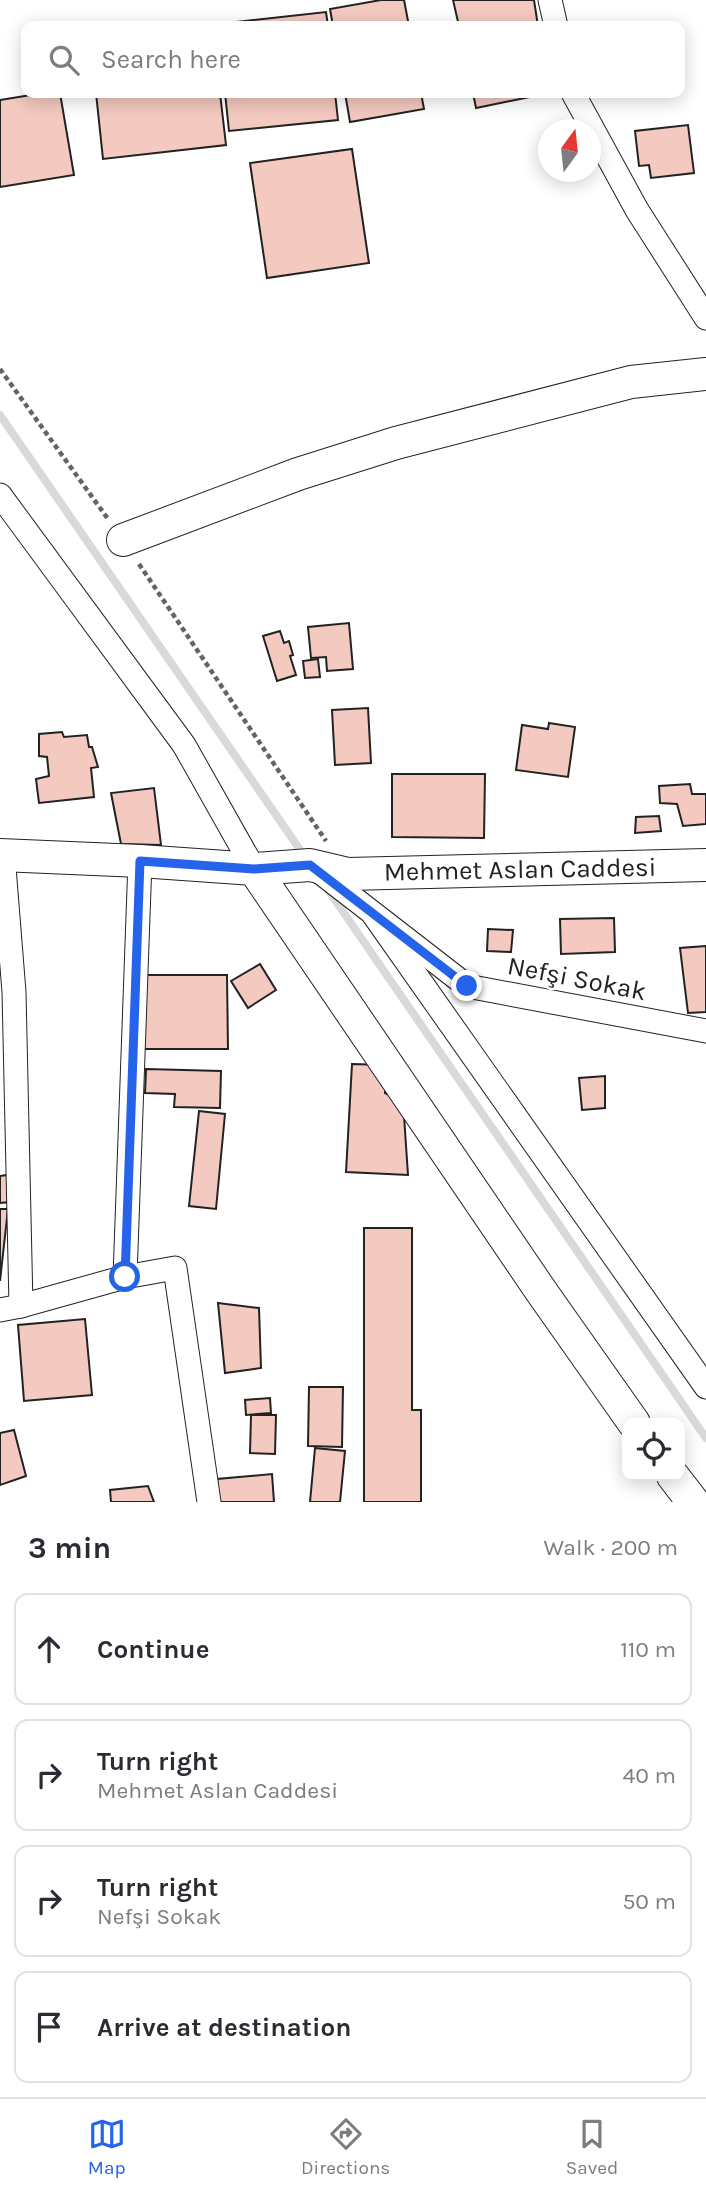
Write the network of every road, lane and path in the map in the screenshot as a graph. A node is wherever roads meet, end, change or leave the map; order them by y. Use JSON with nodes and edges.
{"nodes":[{"id":1,"x":550,"y":0,"type":"edge"},
{"id":2,"x":555,"y":21,"type":"edge"},
{"id":3,"x":576,"y":98,"type":"edge"},
{"id":4,"x":706,"y":318,"type":"edge"},
{"id":5,"x":0,"y":369,"type":"edge"},
{"id":6,"x":706,"y":374,"type":"edge"},
{"id":7,"x":0,"y":495,"type":"edge"},
{"id":8,"x":123,"y":541,"type":"junction"},
{"id":9,"x":2,"y":855,"type":"edge"},
{"id":10,"x":140,"y":861,"type":"junction"},
{"id":11,"x":310,"y":865,"type":"junction"},
{"id":12,"x":706,"y":865,"type":"edge"},
{"id":13,"x":254,"y":869,"type":"junction"},
{"id":14,"x":348,"y":874,"type":"junction"},
{"id":15,"x":373,"y":914,"type":"junction"},
{"id":16,"x":706,"y":1031,"type":"edge"},
{"id":17,"x":125,"y":1277,"type":"junction"},
{"id":18,"x":10,"y":1308,"type":"edge"},
{"id":19,"x":706,"y":1387,"type":"edge"},
{"id":20,"x":630,"y":1418,"type":"edge"},
{"id":21,"x":677,"y":1481,"type":"edge"},
{"id":22,"x":209,"y":1502,"type":"edge"},
{"id":23,"x":693,"y":1502,"type":"edge"}],
"edges":[{"from":1,"to":2,"type":"street"},
{"from":3,"to":4,"type":"street"},
{"from":5,"to":8,"type":"path"},
{"from":6,"to":8,"type":"street"},
{"from":7,"to":13,"type":"street"},
{"from":8,"to":14,"type":"path"},
{"from":9,"to":10,"type":"street","name":"Mehmet Aslan Caddesi"},
{"from":9,"to":18,"type":"street"},
{"from":10,"to":13,"type":"street","name":"Mehmet Aslan Caddesi"},
{"from":10,"to":17,"type":"street"},
{"from":11,"to":13,"type":"street","name":"Mehmet Aslan Caddesi"},
{"from":11,"to":14,"type":"street","name":"Mehmet Aslan Caddesi"},
{"from":11,"to":15,"type":"street","name":"Nefşi Sokak"},
{"from":12,"to":14,"type":"street","name":"Mehmet Aslan Caddesi"},
{"from":13,"to":20,"type":"street"},
{"from":15,"to":16,"type":"street","name":"Nefşi Sokak"},
{"from":15,"to":19,"type":"street"},
{"from":17,"to":18,"type":"street"},
{"from":17,"to":22,"type":"street"},
{"from":21,"to":23,"type":"street"}]}
